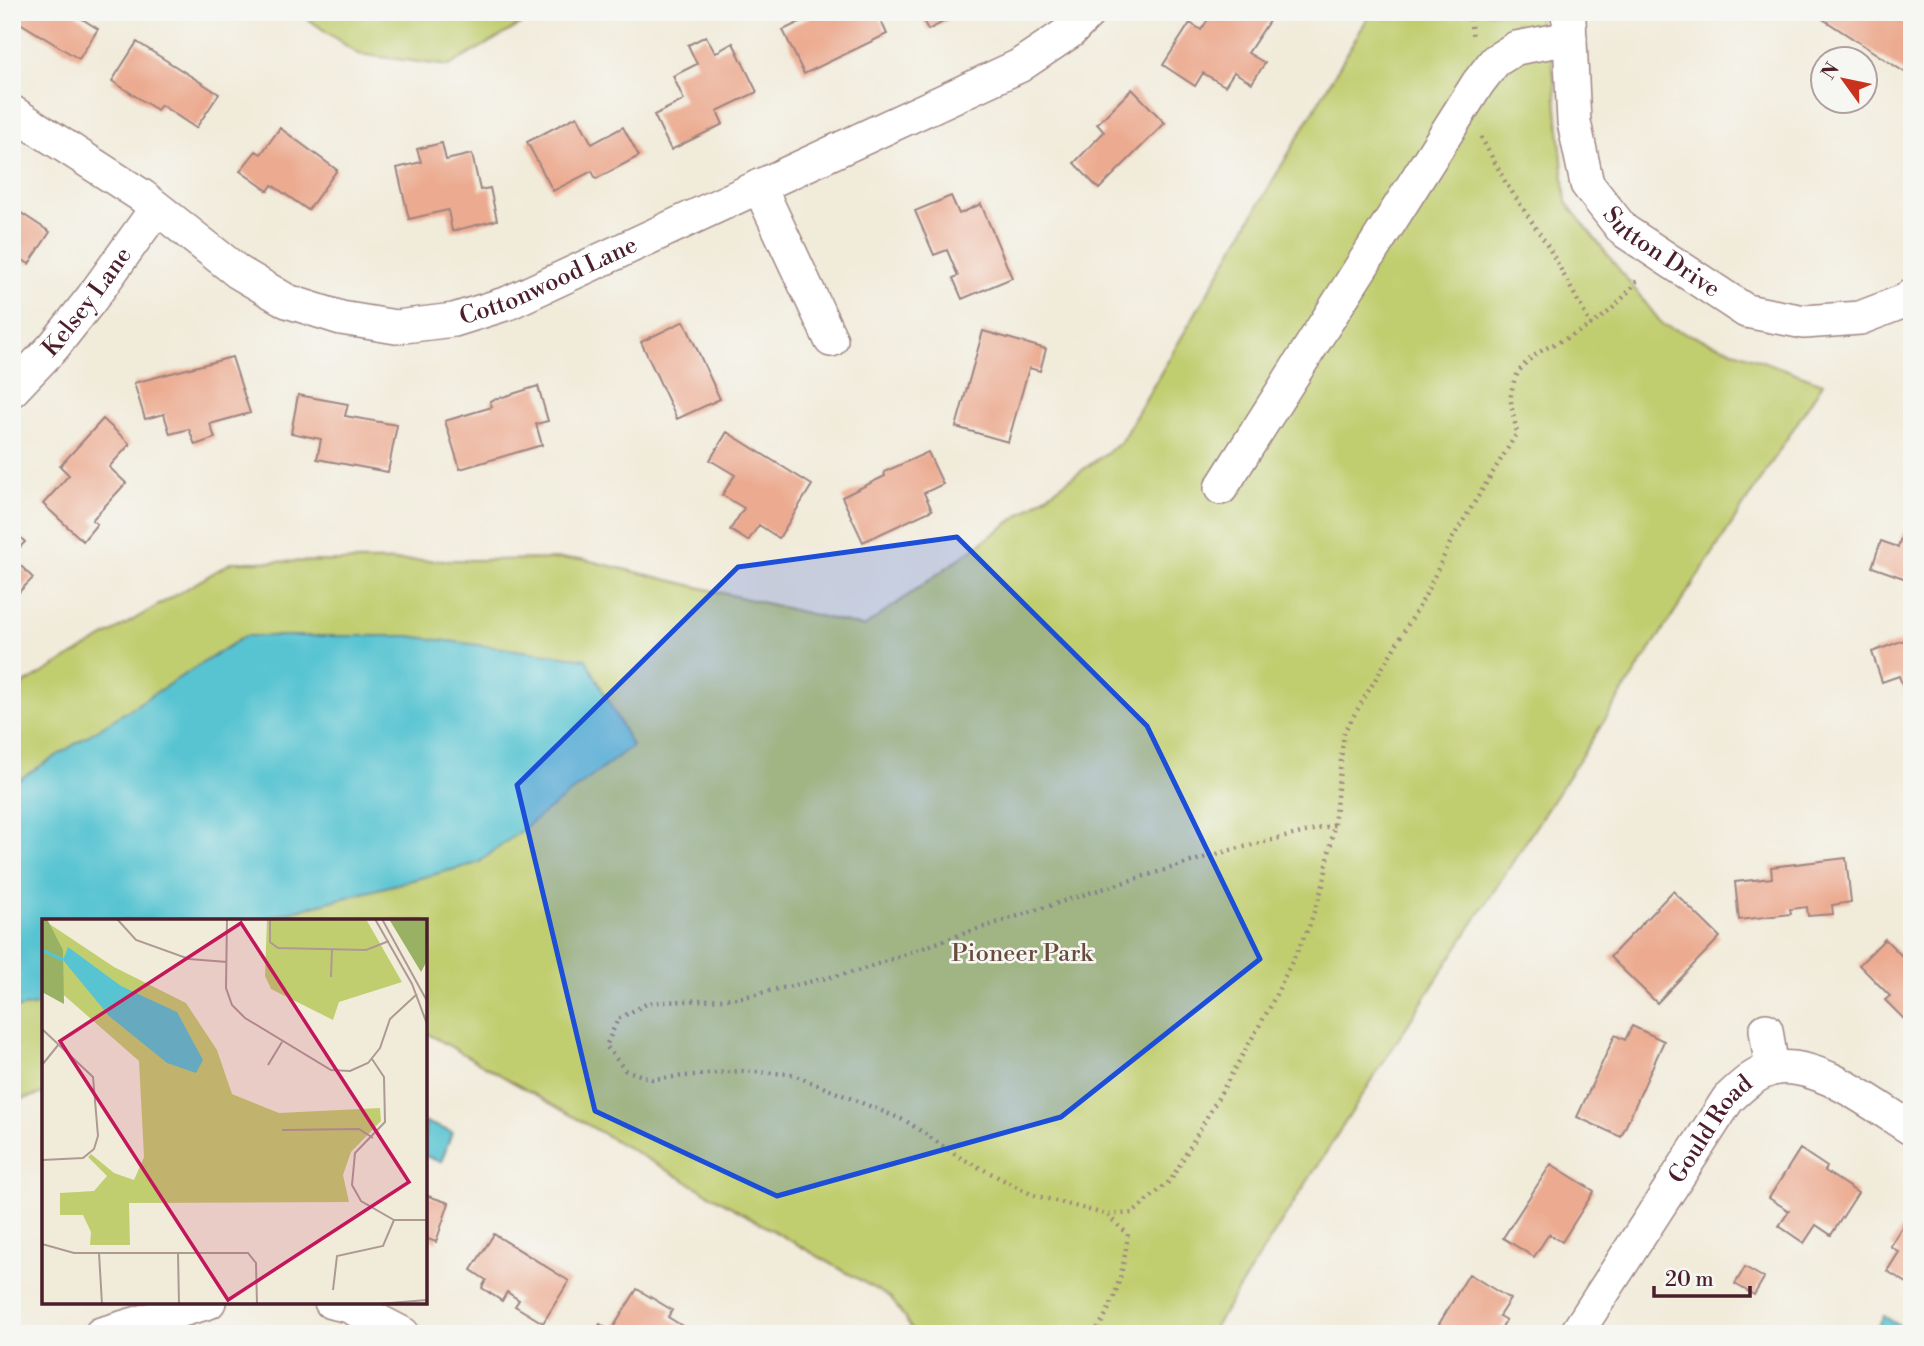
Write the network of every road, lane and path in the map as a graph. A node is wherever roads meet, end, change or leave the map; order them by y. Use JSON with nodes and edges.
{"nodes":[{"id":1,"x":1089,"y":12,"type":"edge"},
{"id":2,"x":1469,"y":12,"type":"edge"},
{"id":3,"x":1569,"y":25,"type":"edge"},
{"id":4,"x":1478,"y":83,"type":"junction"},
{"id":5,"x":12,"y":112,"type":"edge"},
{"id":6,"x":759,"y":186,"type":"junction"},
{"id":7,"x":156,"y":209,"type":"junction"},
{"id":8,"x":1656,"y":252,"type":"junction"},
{"id":9,"x":1912,"y":295,"type":"edge"},
{"id":10,"x":1591,"y":325,"type":"junction"},
{"id":11,"x":831,"y":340,"type":"dead end"},
{"id":12,"x":12,"y":390,"type":"edge"},
{"id":13,"x":1221,"y":488,"type":"dead end"},
{"id":14,"x":1334,"y":825,"type":"junction"},
{"id":15,"x":1766,"y":1030,"type":"dead end"},
{"id":16,"x":1772,"y":1069,"type":"junction"},
{"id":17,"x":1912,"y":1129,"type":"edge"},
{"id":18,"x":1108,"y":1215,"type":"junction"},
{"id":19,"x":202,"y":1304,"type":"edge"},
{"id":20,"x":340,"y":1304,"type":"edge"},
{"id":21,"x":101,"y":1334,"type":"edge"},
{"id":22,"x":403,"y":1334,"type":"edge"},
{"id":23,"x":1093,"y":1334,"type":"edge"},
{"id":24,"x":1576,"y":1334,"type":"edge"}],
"edges":[{"from":1,"to":6,"type":"street","name":"Cottonwood Lane"},
{"from":2,"to":4,"type":"path"},
{"from":3,"to":4,"type":"street"},
{"from":3,"to":8,"type":"street","name":"Sutton Drive"},
{"from":4,"to":10,"type":"path"},
{"from":4,"to":13,"type":"street"},
{"from":5,"to":7,"type":"street","name":"Cottonwood Lane"},
{"from":6,"to":7,"type":"street","name":"Cottonwood Lane"},
{"from":6,"to":11,"type":"street"},
{"from":7,"to":12,"type":"street","name":"Kelsey Lane"},
{"from":8,"to":9,"type":"street","name":"Sutton Drive"},
{"from":8,"to":10,"type":"path"},
{"from":10,"to":14,"type":"path"},
{"from":14,"to":18,"type":"path"},
{"from":14,"to":18,"type":"path"},
{"from":15,"to":16,"type":"street"},
{"from":16,"to":17,"type":"street","name":"Gould Road"},
{"from":16,"to":24,"type":"street","name":"Gould Road"},
{"from":18,"to":23,"type":"path"},
{"from":19,"to":21,"type":"street"},
{"from":20,"to":22,"type":"street"}]}
